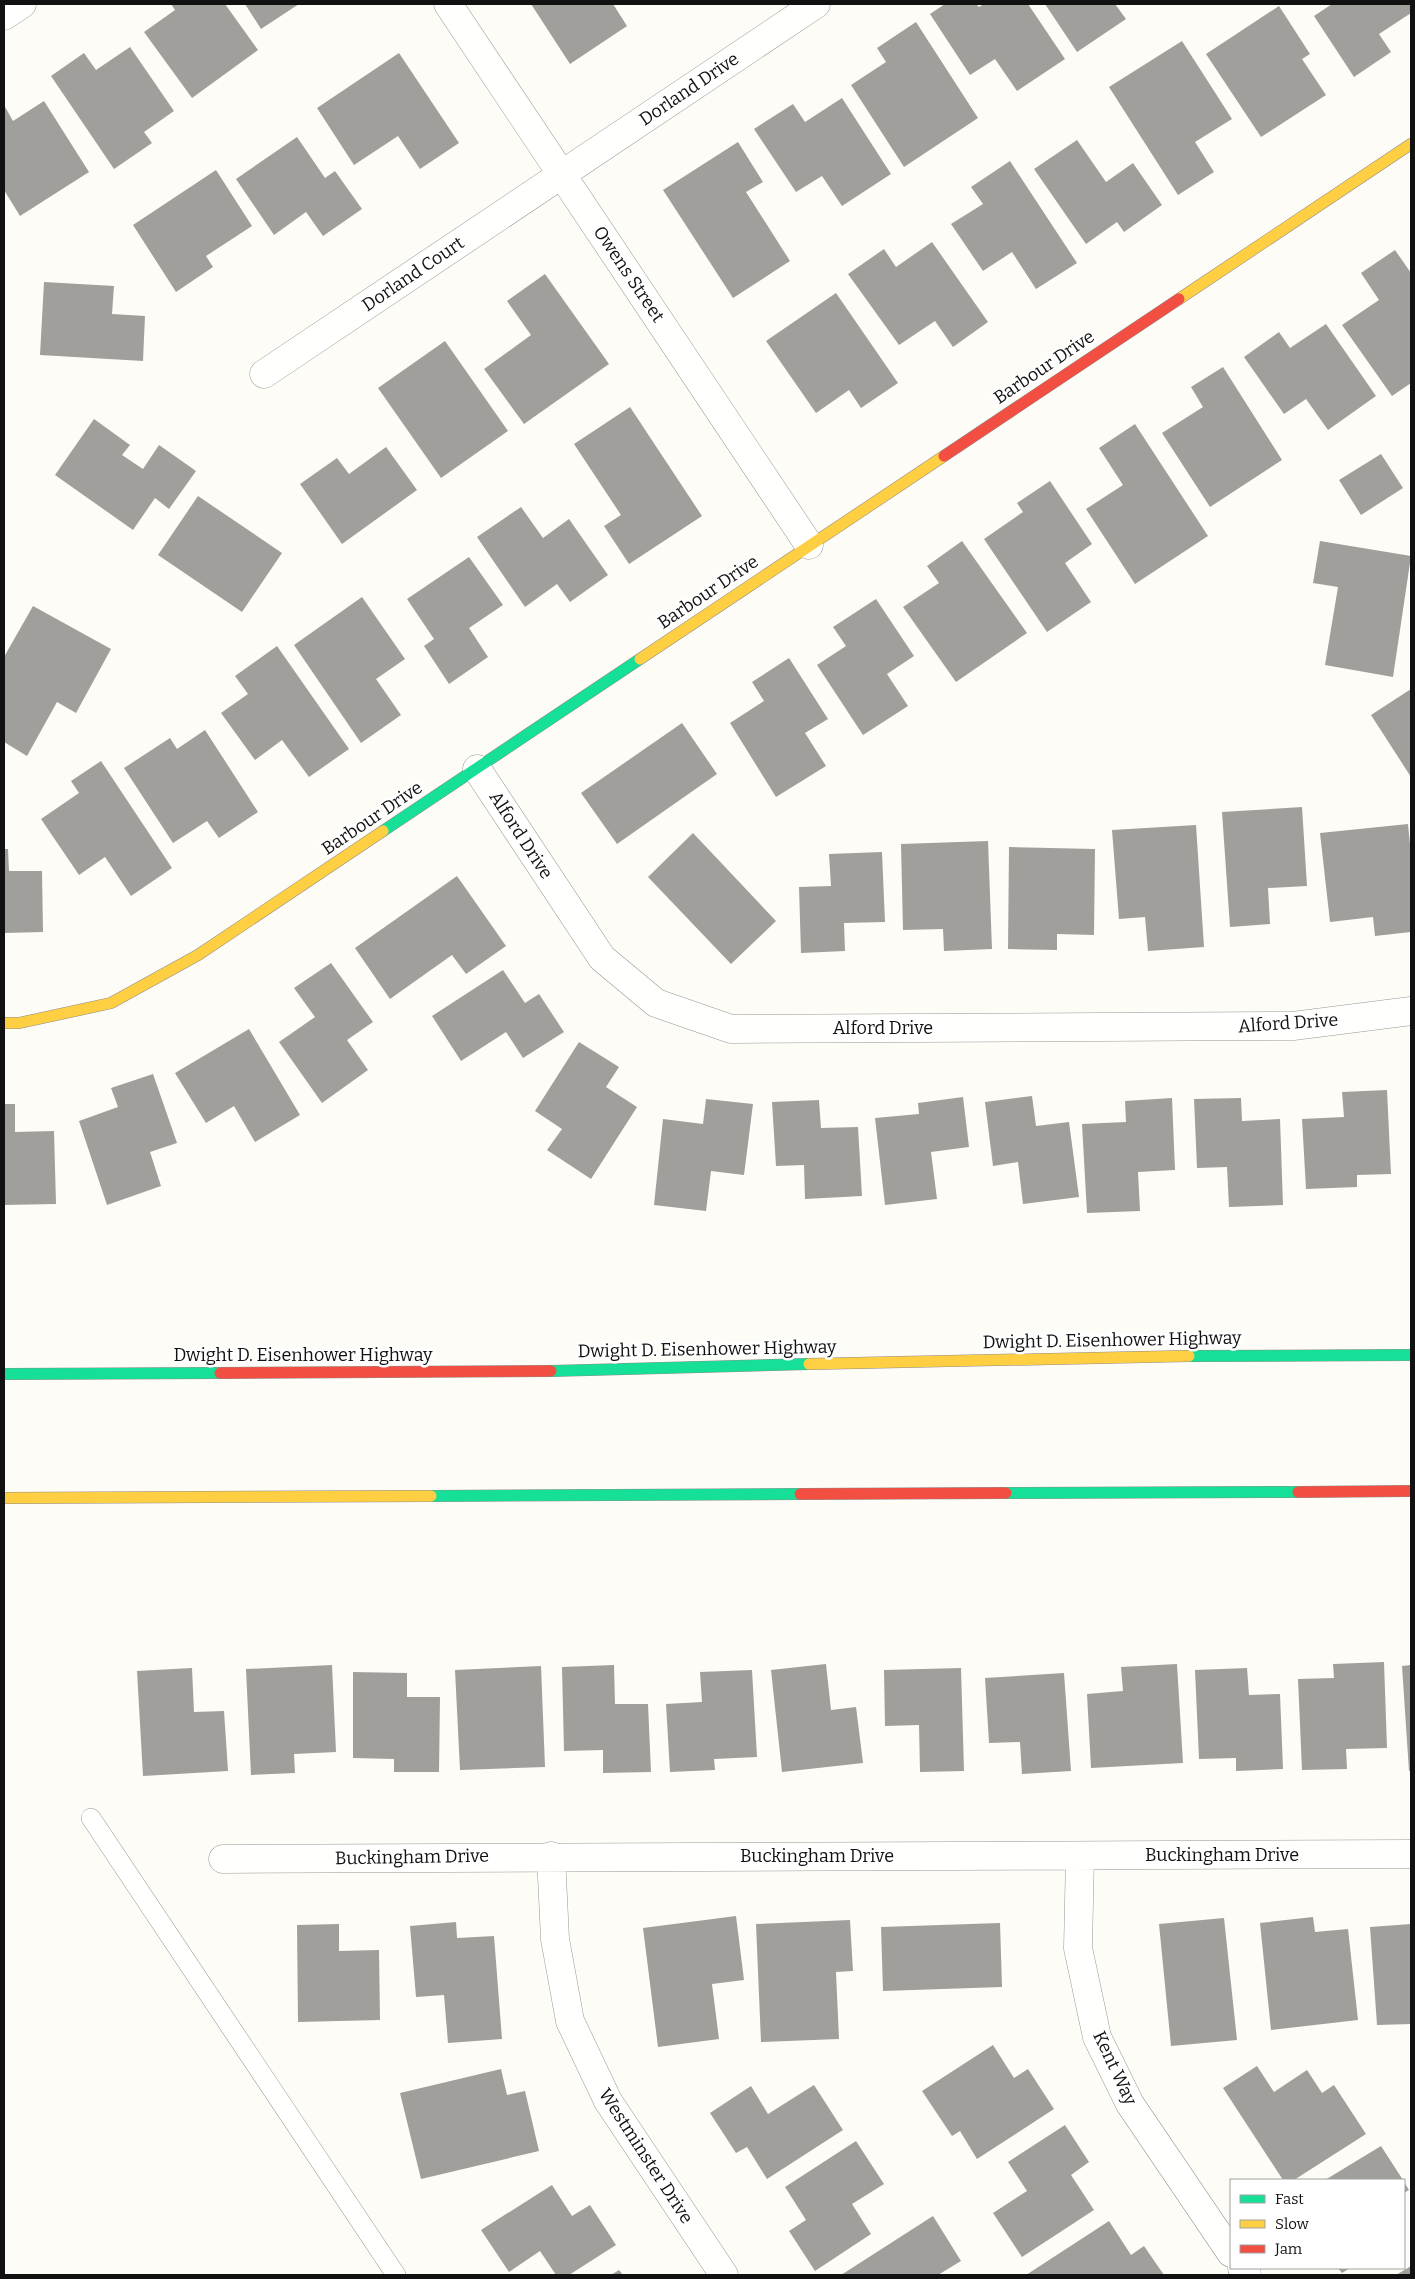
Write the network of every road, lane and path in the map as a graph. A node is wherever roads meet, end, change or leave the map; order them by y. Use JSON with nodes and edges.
{"nodes":[{"id":1,"x":22,"y":4,"type":"edge"},
{"id":2,"x":448,"y":4,"type":"edge"},
{"id":3,"x":816,"y":4,"type":"edge"},
{"id":4,"x":4,"y":16,"type":"edge"},
{"id":5,"x":1411,"y":144,"type":"edge"},
{"id":6,"x":561,"y":174,"type":"junction"},
{"id":7,"x":264,"y":374,"type":"dead end"},
{"id":8,"x":809,"y":545,"type":"junction"},
{"id":9,"x":477,"y":768,"type":"junction"},
{"id":10,"x":1411,"y":1011,"type":"edge"},
{"id":11,"x":4,"y":1023,"type":"edge"},
{"id":12,"x":1411,"y":1355,"type":"edge"},
{"id":13,"x":4,"y":1374,"type":"edge"},
{"id":14,"x":1411,"y":1491,"type":"edge"},
{"id":15,"x":4,"y":1498,"type":"edge"},
{"id":16,"x":91,"y":1818,"type":"dead end"},
{"id":17,"x":1411,"y":1854,"type":"edge"},
{"id":18,"x":551,"y":1856,"type":"junction"},
{"id":19,"x":1080,"y":1856,"type":"junction"},
{"id":20,"x":223,"y":1859,"type":"dead end"},
{"id":21,"x":1230,"y":2252,"type":"edge"},
{"id":22,"x":396,"y":2275,"type":"edge"},
{"id":23,"x":724,"y":2275,"type":"edge"}],
"edges":[{"from":1,"to":4,"type":"street"},
{"from":2,"to":6,"type":"street","name":"Owens Street"},
{"from":3,"to":6,"type":"street","name":"Dorland Drive"},
{"from":5,"to":8,"type":"main road","name":"Barbour Drive"},
{"from":6,"to":7,"type":"street","name":"Dorland Court"},
{"from":6,"to":8,"type":"street","name":"Owens Street"},
{"from":8,"to":9,"type":"main road","name":"Barbour Drive"},
{"from":9,"to":10,"type":"street","name":"Alford Drive"},
{"from":9,"to":11,"type":"main road","name":"Barbour Drive"},
{"from":12,"to":13,"type":"main road","name":"Dwight D. Eisenhower Highway"},
{"from":14,"to":15,"type":"main road"},
{"from":16,"to":22,"type":"lane"},
{"from":17,"to":19,"type":"street","name":"Buckingham Drive"},
{"from":18,"to":19,"type":"street","name":"Buckingham Drive"},
{"from":18,"to":20,"type":"street","name":"Buckingham Drive"},
{"from":18,"to":23,"type":"street","name":"Westminster Drive"},
{"from":19,"to":21,"type":"street","name":"Kent Way"}]}
